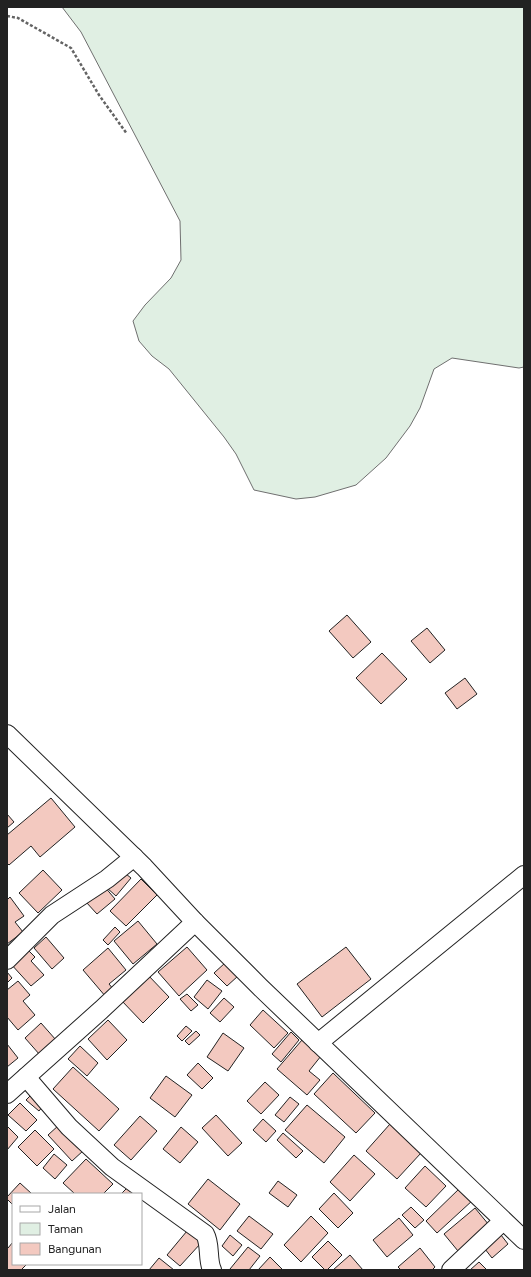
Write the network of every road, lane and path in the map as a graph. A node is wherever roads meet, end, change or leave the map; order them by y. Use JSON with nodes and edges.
{"nodes":[{"id":1,"x":7,"y":16,"type":"edge"},
{"id":2,"x":127,"y":134,"type":"dead end"},
{"id":3,"x":7,"y":734,"type":"edge"},
{"id":4,"x":134,"y":857,"type":"junction"},
{"id":5,"x":524,"y":875,"type":"edge"},
{"id":6,"x":195,"y":922,"type":"junction"},
{"id":7,"x":7,"y":960,"type":"edge"},
{"id":8,"x":318,"y":1042,"type":"junction"},
{"id":9,"x":26,"y":1077,"type":"junction"},
{"id":10,"x":7,"y":1094,"type":"edge"},
{"id":11,"x":503,"y":1221,"type":"junction"},
{"id":12,"x":524,"y":1240,"type":"edge"},
{"id":13,"x":212,"y":1270,"type":"edge"},
{"id":14,"x":451,"y":1270,"type":"edge"}],
"edges":[{"from":1,"to":2,"type":"path"},
{"from":3,"to":4,"type":"street"},
{"from":4,"to":6,"type":"street"},
{"from":4,"to":7,"type":"street"},
{"from":5,"to":8,"type":"street"},
{"from":6,"to":8,"type":"street"},
{"from":6,"to":9,"type":"street"},
{"from":8,"to":11,"type":"street"},
{"from":9,"to":10,"type":"street"},
{"from":9,"to":13,"type":"street"},
{"from":11,"to":12,"type":"street"},
{"from":11,"to":14,"type":"street"}]}
